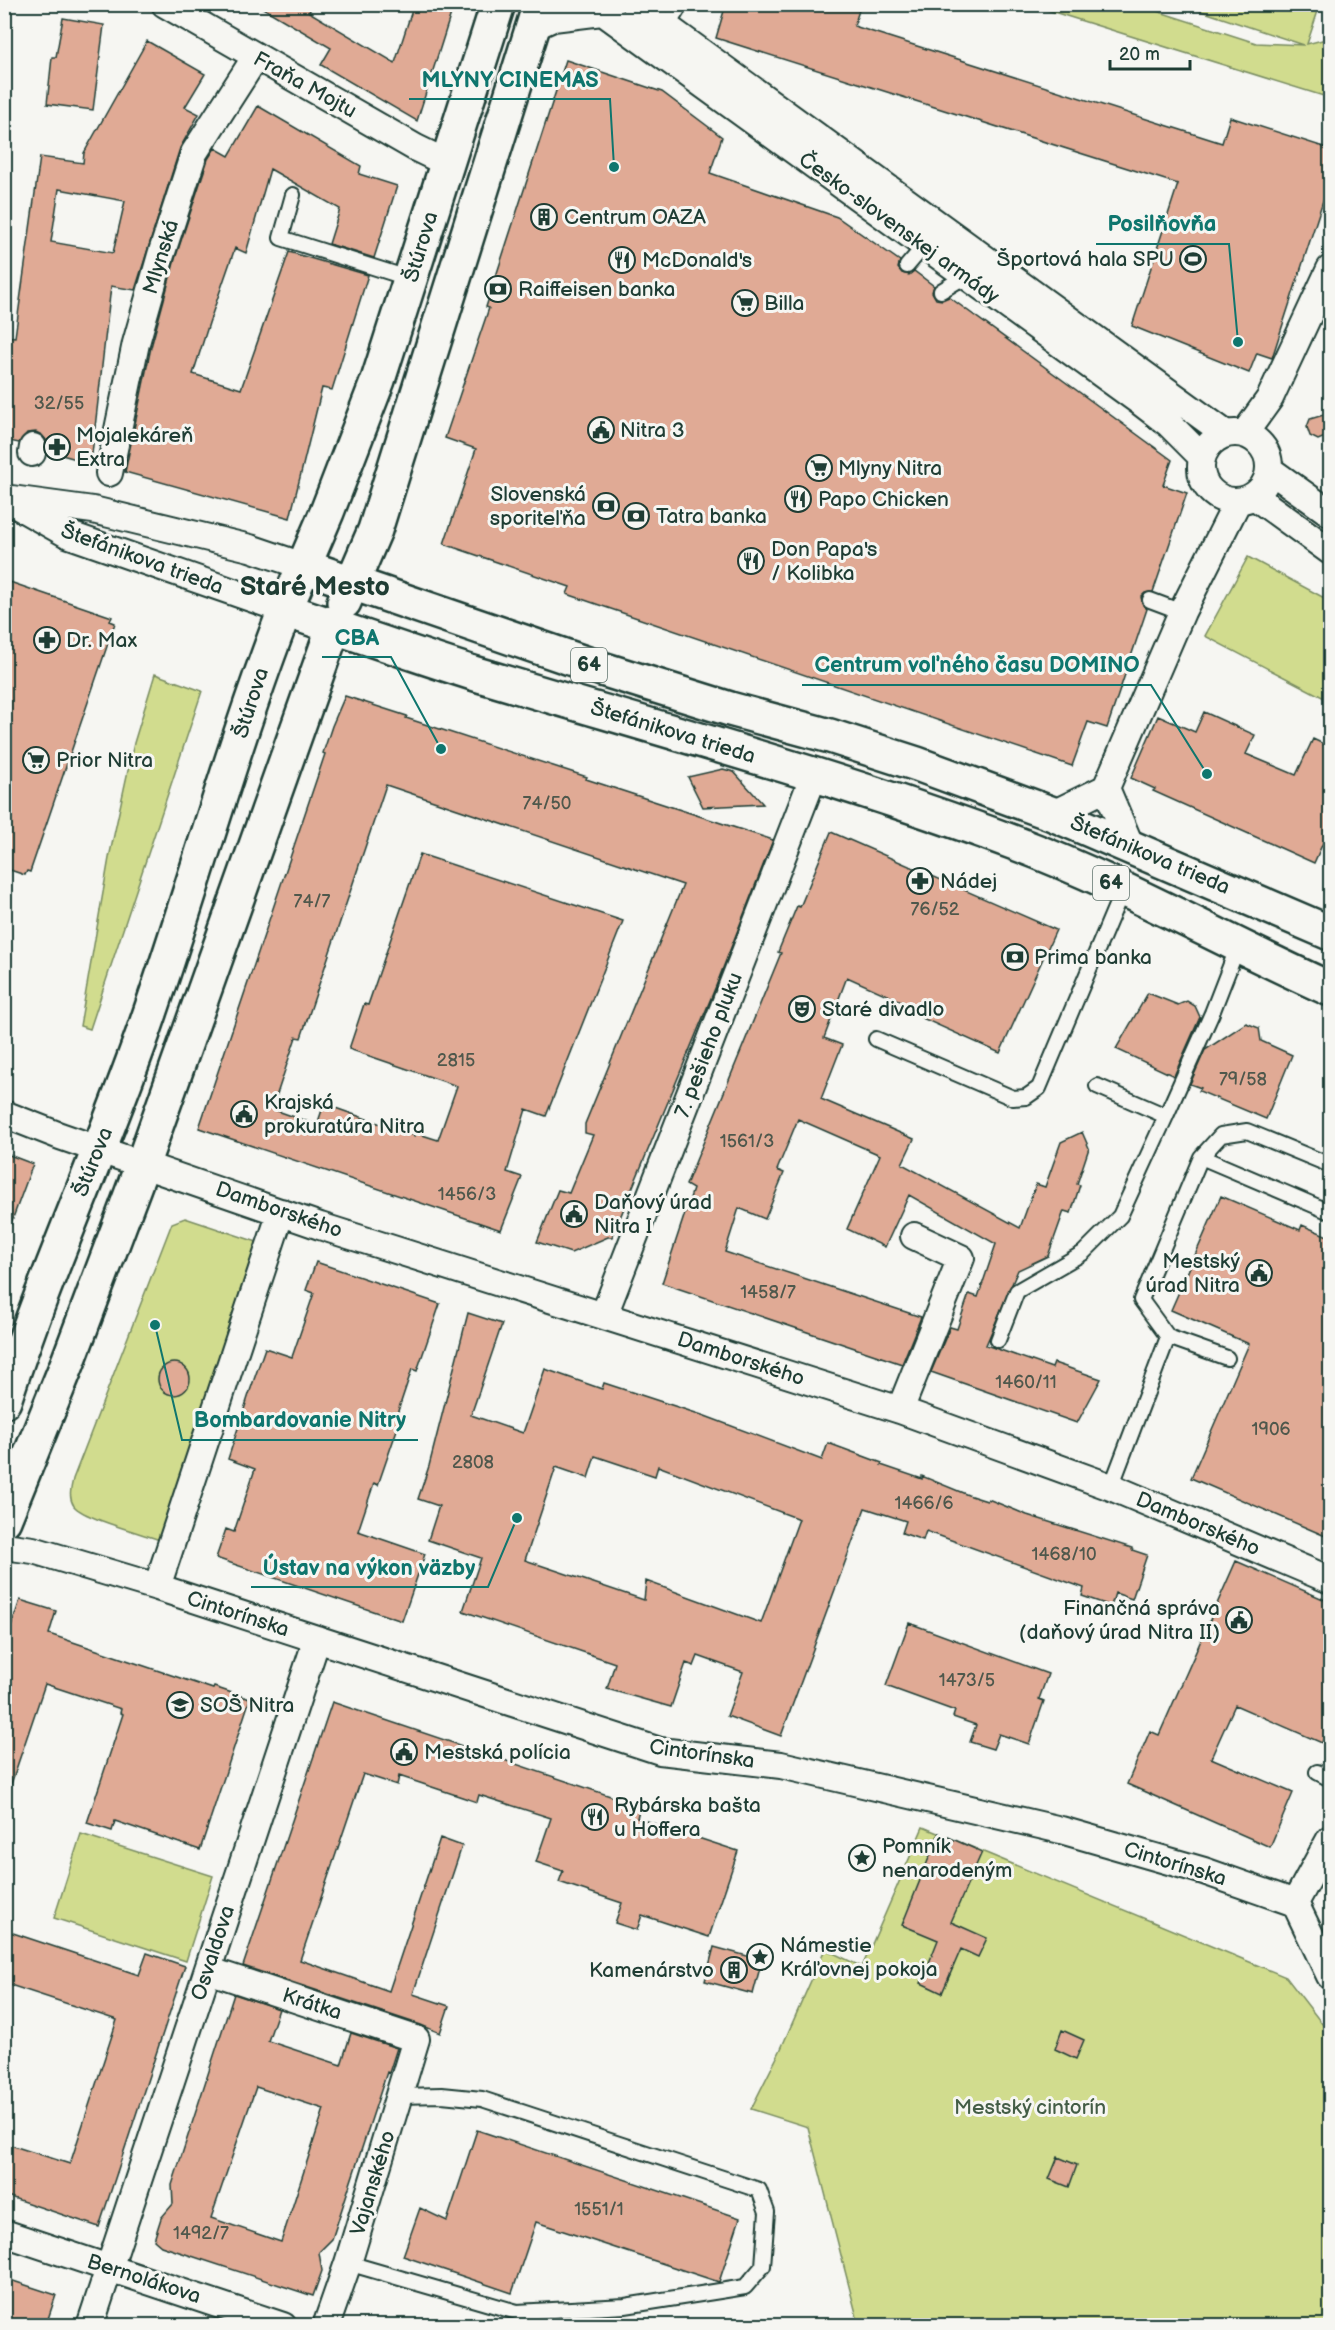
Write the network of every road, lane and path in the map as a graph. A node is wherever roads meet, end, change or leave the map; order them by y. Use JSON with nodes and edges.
{"nodes":[{"id":1,"x":165,"y":4,"type":"edge"},
{"id":2,"x":498,"y":4,"type":"edge"},
{"id":3,"x":635,"y":4,"type":"edge"},
{"id":4,"x":681,"y":4,"type":"edge"},
{"id":5,"x":597,"y":8,"type":"edge"},
{"id":6,"x":536,"y":16,"type":"edge"},
{"id":7,"x":667,"y":27,"type":"junction"},
{"id":8,"x":255,"y":58,"type":"junction"},
{"id":9,"x":447,"y":162,"type":"junction"},
{"id":10,"x":293,"y":195,"type":"dead end"},
{"id":11,"x":925,"y":245,"type":"junction"},
{"id":12,"x":969,"y":247,"type":"junction"},
{"id":13,"x":907,"y":266,"type":"dead end"},
{"id":14,"x":1330,"y":269,"type":"edge"},
{"id":15,"x":964,"y":277,"type":"junction"},
{"id":16,"x":411,"y":279,"type":"junction"},
{"id":17,"x":941,"y":291,"type":"dead end"},
{"id":18,"x":1251,"y":446,"type":"junction"},
{"id":19,"x":1202,"y":457,"type":"junction"},
{"id":20,"x":109,"y":473,"type":"dead end"},
{"id":21,"x":1211,"y":491,"type":"junction"},
{"id":22,"x":5,"y":498,"type":"edge"},
{"id":23,"x":1246,"y":498,"type":"junction"},
{"id":24,"x":1330,"y":513,"type":"edge"},
{"id":25,"x":1330,"y":551,"type":"edge"},
{"id":26,"x":1206,"y":562,"type":"junction"},
{"id":27,"x":303,"y":566,"type":"junction"},
{"id":28,"x":352,"y":583,"type":"junction"},
{"id":29,"x":1150,"y":600,"type":"dead end"},
{"id":30,"x":285,"y":610,"type":"junction"},
{"id":31,"x":1182,"y":612,"type":"junction"},
{"id":32,"x":334,"y":626,"type":"junction"},
{"id":33,"x":830,"y":736,"type":"junction"},
{"id":34,"x":814,"y":775,"type":"junction"},
{"id":35,"x":1106,"y":788,"type":"junction"},
{"id":36,"x":1053,"y":814,"type":"junction"},
{"id":37,"x":1131,"y":847,"type":"junction"},
{"id":38,"x":1123,"y":889,"type":"junction"},
{"id":39,"x":1330,"y":930,"type":"edge"},
{"id":40,"x":1238,"y":946,"type":"junction"},
{"id":41,"x":1330,"y":989,"type":"edge"},
{"id":42,"x":876,"y":1039,"type":"dead end"},
{"id":43,"x":1096,"y":1086,"type":"dead end"},
{"id":44,"x":4,"y":1114,"type":"edge"},
{"id":45,"x":1166,"y":1116,"type":"junction"},
{"id":46,"x":99,"y":1149,"type":"junction"},
{"id":47,"x":1201,"y":1157,"type":"junction"},
{"id":48,"x":143,"y":1163,"type":"junction"},
{"id":49,"x":1330,"y":1165,"type":"edge"},
{"id":50,"x":281,"y":1212,"type":"junction"},
{"id":51,"x":1330,"y":1212,"type":"edge"},
{"id":52,"x":914,"y":1236,"type":"dead end"},
{"id":53,"x":604,"y":1315,"type":"junction"},
{"id":54,"x":1168,"y":1337,"type":"junction"},
{"id":55,"x":998,"y":1340,"type":"dead end"},
{"id":56,"x":1227,"y":1358,"type":"dead end"},
{"id":57,"x":4,"y":1401,"type":"edge"},
{"id":58,"x":900,"y":1410,"type":"junction"},
{"id":59,"x":1111,"y":1487,"type":"junction"},
{"id":60,"x":4,"y":1520,"type":"edge"},
{"id":61,"x":4,"y":1546,"type":"edge"},
{"id":62,"x":1330,"y":1580,"type":"edge"},
{"id":63,"x":157,"y":1587,"type":"junction"},
{"id":64,"x":317,"y":1639,"type":"junction"},
{"id":65,"x":1317,"y":1772,"type":"dead end"},
{"id":66,"x":1330,"y":1779,"type":"edge"},
{"id":67,"x":1330,"y":1839,"type":"edge"},
{"id":68,"x":1295,"y":1903,"type":"junction"},
{"id":69,"x":208,"y":1970,"type":"junction"},
{"id":70,"x":1330,"y":1976,"type":"edge"},
{"id":71,"x":416,"y":2039,"type":"joint"},
{"id":72,"x":399,"y":2096,"type":"junction"},
{"id":73,"x":4,"y":2233,"type":"edge"},
{"id":74,"x":348,"y":2263,"type":"junction"},
{"id":75,"x":110,"y":2267,"type":"junction"},
{"id":76,"x":90,"y":2325,"type":"edge"},
{"id":77,"x":283,"y":2325,"type":"edge"},
{"id":78,"x":326,"y":2325,"type":"edge"}],
"edges":[{"from":1,"to":8,"type":"street","name":"Fraňa Mojtu"},
{"from":2,"to":9,"type":"main road","name":"Štúrova"},
{"from":3,"to":7,"type":"street","name":"Česko-slovenskej armády"},
{"from":4,"to":7,"type":"lane"},
{"from":5,"to":6,"type":"street"},
{"from":5,"to":11,"type":"street","name":"Česko-slovenskej armády"},
{"from":6,"to":28,"type":"main road","name":"Štúrova"},
{"from":7,"to":12,"type":"street","name":"Česko-slovenskej armády"},
{"from":8,"to":9,"type":"street","name":"Fraňa Mojtu"},
{"from":8,"to":20,"type":"street","name":"Mlynská"},
{"from":9,"to":16,"type":"main road","name":"Štúrova"},
{"from":10,"to":16,"type":"lane"},
{"from":11,"to":12,"type":"lane"},
{"from":11,"to":13,"type":"lane"},
{"from":11,"to":15,"type":"street","name":"Česko-slovenskej armády"},
{"from":12,"to":18,"type":"street","name":"Česko-slovenskej armády"},
{"from":14,"to":18,"type":"street"},
{"from":15,"to":17,"type":"lane"},
{"from":15,"to":19,"type":"street","name":"Česko-slovenskej armády"},
{"from":16,"to":27,"type":"main road","name":"Štúrova"},
{"from":18,"to":19,"type":"street"},
{"from":18,"to":23,"type":"street"},
{"from":18,"to":24,"type":"street","name":"Česko-slovenskej armády"},
{"from":19,"to":21,"type":"street"},
{"from":21,"to":23,"type":"street"},
{"from":21,"to":26,"type":"street"},
{"from":22,"to":27,"type":"street","name":"Štefánikova trieda"},
{"from":22,"to":30,"type":"street","name":"Štefánikova trieda"},
{"from":23,"to":25,"type":"street"},
{"from":23,"to":26,"type":"street"},
{"from":26,"to":31,"type":"street"},
{"from":27,"to":28,"type":"main road","number":"64"},
{"from":27,"to":30,"type":"main road","name":"Štúrova"},
{"from":28,"to":32,"type":"main road","name":"Štúrova"},
{"from":28,"to":33,"type":"main road","name":"Štefánikova trieda","number":"64"},
{"from":29,"to":31,"type":"lane"},
{"from":30,"to":32,"type":"main road","name":"Štefánikova trieda","number":"64"},
{"from":30,"to":46,"type":"main road","name":"Štúrova"},
{"from":31,"to":35,"type":"street"},
{"from":32,"to":34,"type":"main road","name":"Štefánikova trieda","number":"64"},
{"from":32,"to":48,"type":"main road"},
{"from":33,"to":34,"type":"main road"},
{"from":33,"to":36,"type":"main road","name":"Štefánikova trieda","number":"64"},
{"from":34,"to":38,"type":"main road","name":"Štefánikova trieda","number":"64"},
{"from":34,"to":53,"type":"street","name":"7. pešieho pluku"},
{"from":35,"to":36,"type":"street"},
{"from":35,"to":37,"type":"street"},
{"from":36,"to":37,"type":"main road","name":"Štefánikova trieda","number":"64"},
{"from":37,"to":39,"type":"main road","name":"Štefánikova trieda","number":"64"},
{"from":38,"to":40,"type":"main road","name":"Štefánikova trieda","number":"64"},
{"from":38,"to":42,"type":"lane"},
{"from":40,"to":41,"type":"main road","name":"Štefánikova trieda","number":"64"},
{"from":40,"to":45,"type":"lane"},
{"from":43,"to":45,"type":"lane"},
{"from":44,"to":46,"type":"street","name":"Damborského"},
{"from":45,"to":55,"type":"lane"},
{"from":46,"to":48,"type":"street","name":"Damborského"},
{"from":46,"to":57,"type":"main road","name":"Štúrova"},
{"from":47,"to":49,"type":"lane"},
{"from":47,"to":51,"type":"lane"},
{"from":47,"to":54,"type":"lane"},
{"from":48,"to":50,"type":"street","name":"Damborského"},
{"from":48,"to":60,"type":"main road"},
{"from":50,"to":53,"type":"street","name":"Damborského"},
{"from":50,"to":63,"type":"street"},
{"from":52,"to":58,"type":"street"},
{"from":53,"to":58,"type":"street","name":"Damborského"},
{"from":54,"to":56,"type":"lane"},
{"from":54,"to":59,"type":"lane"},
{"from":58,"to":59,"type":"street","name":"Damborského"},
{"from":59,"to":62,"type":"street","name":"Damborského"},
{"from":61,"to":63,"type":"street","name":"Cintorínska"},
{"from":63,"to":64,"type":"street","name":"Cintorínska"},
{"from":64,"to":68,"type":"street","name":"Cintorínska"},
{"from":64,"to":69,"type":"street","name":"Osvaldova"},
{"from":65,"to":66,"type":"lane"},
{"from":67,"to":68,"type":"street"},
{"from":68,"to":70,"type":"street"},
{"from":69,"to":71,"type":"street","name":"Krátka"},
{"from":69,"to":75,"type":"street","name":"Osvaldova"},
{"from":71,"to":72,"type":"street","name":"Vajanského"},
{"from":72,"to":74,"type":"street","name":"Vajanského"},
{"from":72,"to":74,"type":"lane"},
{"from":73,"to":75,"type":"street","name":"Bernolákova"},
{"from":74,"to":78,"type":"street","name":"Vajanského"},
{"from":75,"to":76,"type":"street","name":"Osvaldova"},
{"from":75,"to":77,"type":"street","name":"Bernolákova"}]}
